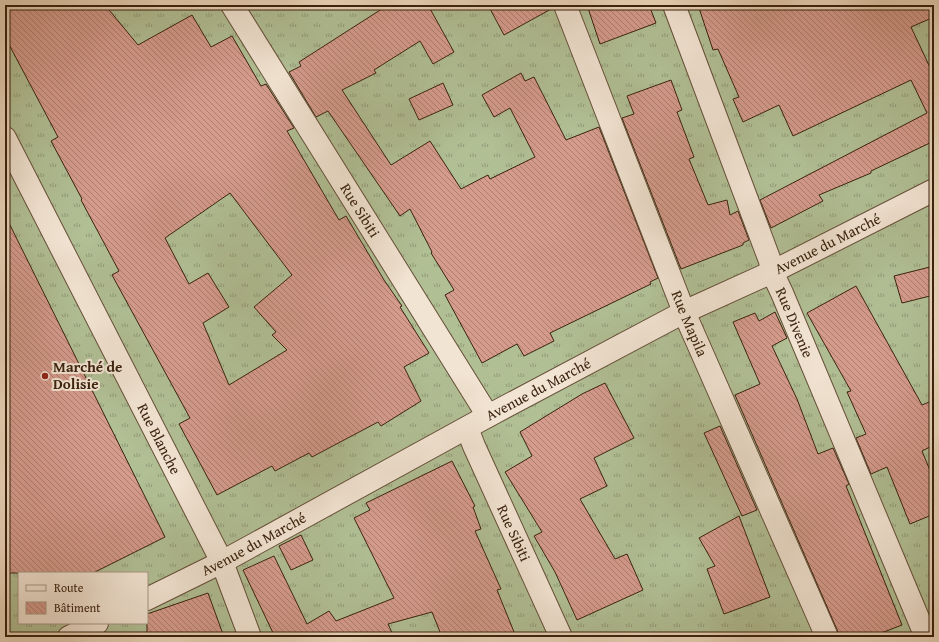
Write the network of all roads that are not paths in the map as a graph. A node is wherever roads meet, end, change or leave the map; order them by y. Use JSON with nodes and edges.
{"nodes":[{"id":1,"x":232,"y":5,"type":"edge"},
{"id":2,"x":565,"y":5,"type":"edge"},
{"id":3,"x":674,"y":5,"type":"edge"},
{"id":4,"x":5,"y":138,"type":"edge"},
{"id":5,"x":934,"y":190,"type":"edge"},
{"id":6,"x":772,"y":272,"type":"junction"},
{"id":7,"x":684,"y":312,"type":"junction"},
{"id":8,"x":488,"y":416,"type":"junction"},
{"id":9,"x":468,"y":428,"type":"junction"},
{"id":10,"x":222,"y":562,"type":"junction"},
{"id":11,"x":148,"y":599,"type":"edge"},
{"id":12,"x":95,"y":624,"type":"edge"},
{"id":13,"x":68,"y":637,"type":"edge"},
{"id":14,"x":250,"y":637,"type":"edge"},
{"id":15,"x":561,"y":637,"type":"edge"},
{"id":16,"x":828,"y":637,"type":"edge"},
{"id":17,"x":926,"y":637,"type":"edge"}],
"edges":[{"from":1,"to":8,"type":"street","name":"Rue Sibiti"},
{"from":2,"to":7,"type":"street","name":"Rue Mapila"},
{"from":3,"to":6,"type":"street","name":"Rue Divenie"},
{"from":4,"to":10,"type":"street","name":"Rue Blanche"},
{"from":5,"to":6,"type":"street","name":"Avenue du Marché"},
{"from":6,"to":7,"type":"street","name":"Avenue du Marché"},
{"from":6,"to":17,"type":"street","name":"Rue Divenie"},
{"from":7,"to":8,"type":"street","name":"Avenue du Marché"},
{"from":7,"to":16,"type":"street","name":"Rue Mapila"},
{"from":8,"to":9,"type":"street","name":"Avenue du Marché"},
{"from":9,"to":10,"type":"street","name":"Avenue du Marché"},
{"from":9,"to":15,"type":"street","name":"Rue Sibiti"},
{"from":10,"to":11,"type":"street","name":"Avenue du Marché"},
{"from":10,"to":14,"type":"street","name":"Rue Blanche"},
{"from":12,"to":13,"type":"street"}]}
